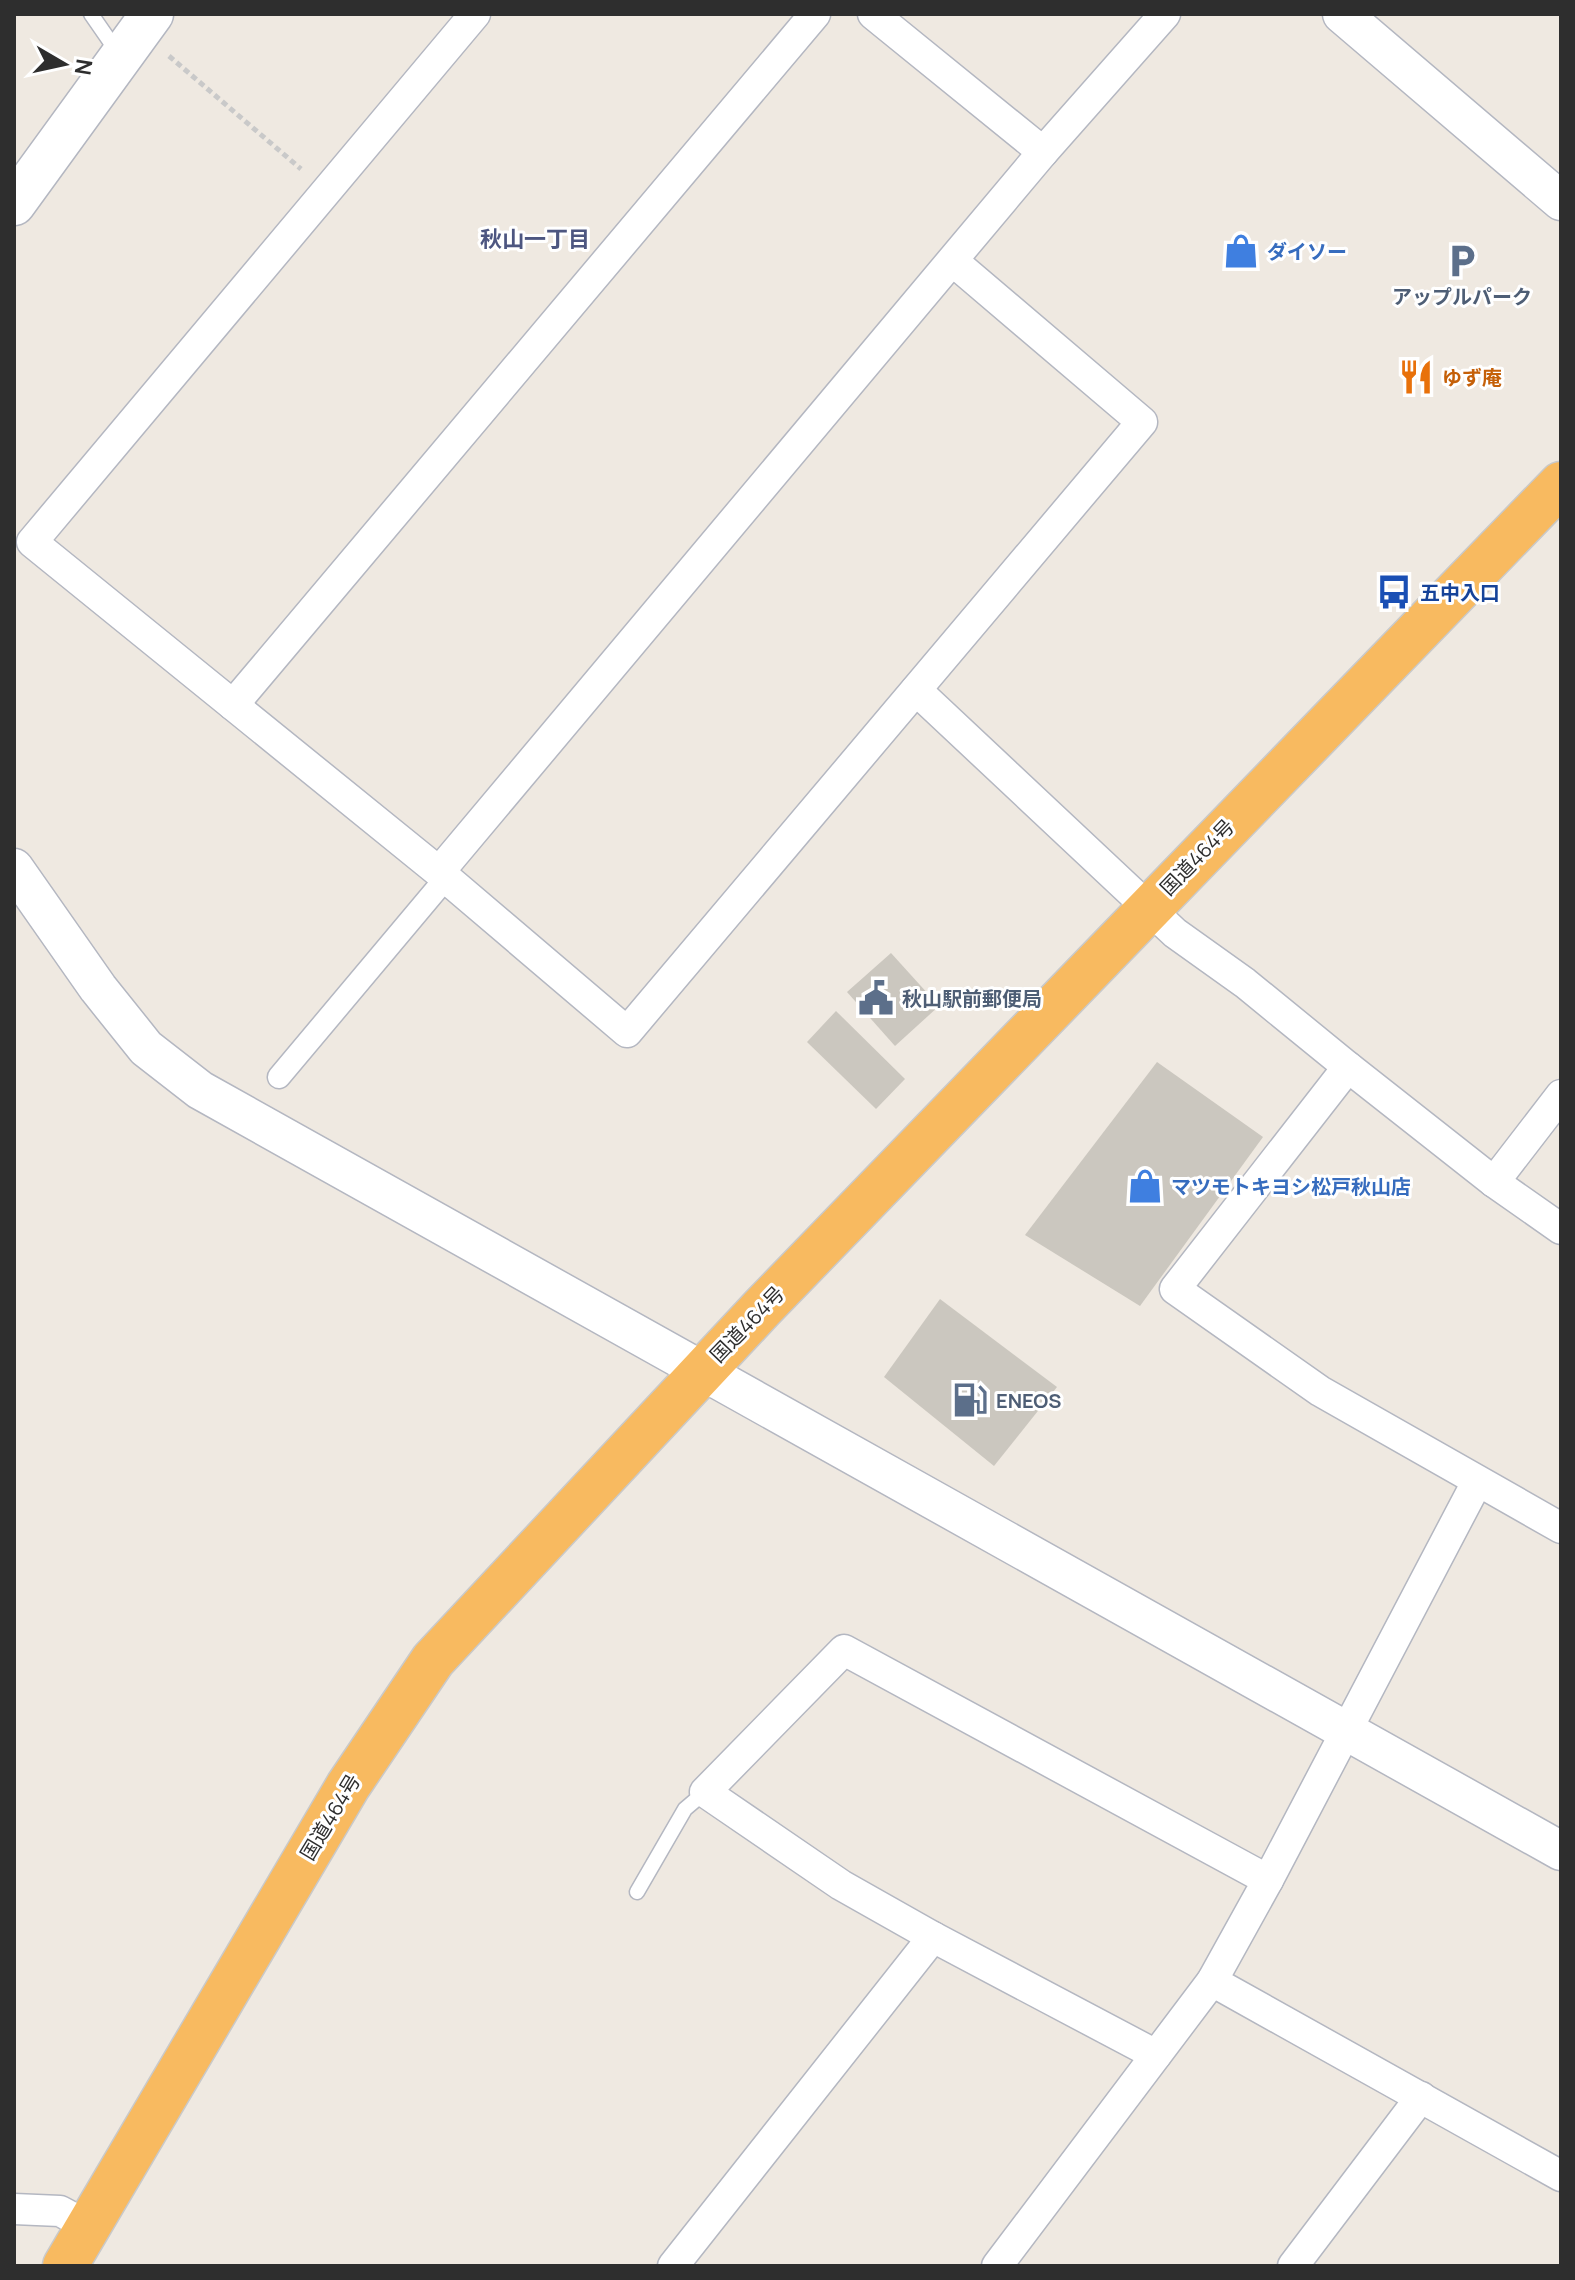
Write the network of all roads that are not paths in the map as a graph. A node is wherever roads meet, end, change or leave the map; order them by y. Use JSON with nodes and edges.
{"nodes":[{"id":1,"x":91,"y":14,"type":"edge"},
{"id":2,"x":152,"y":14,"type":"edge"},
{"id":3,"x":475,"y":14,"type":"edge"},
{"id":4,"x":815,"y":14,"type":"edge"},
{"id":5,"x":873,"y":14,"type":"edge"},
{"id":6,"x":1165,"y":14,"type":"edge"},
{"id":7,"x":1342,"y":14,"type":"edge"},
{"id":8,"x":121,"y":57,"type":"junction"},
{"id":9,"x":1043,"y":152,"type":"junction"},
{"id":10,"x":1561,"y":201,"type":"edge"},
{"id":11,"x":14,"y":204,"type":"edge"},
{"id":12,"x":954,"y":262,"type":"junction"},
{"id":13,"x":1561,"y":484,"type":"edge"},
{"id":14,"x":916,"y":690,"type":"junction"},
{"id":15,"x":233,"y":705,"type":"junction"},
{"id":16,"x":14,"y":868,"type":"edge"},
{"id":17,"x":442,"y":875,"type":"junction"},
{"id":18,"x":1149,"y":908,"type":"junction"},
{"id":19,"x":1348,"y":1067,"type":"junction"},
{"id":20,"x":279,"y":1077,"type":"dead end"},
{"id":21,"x":1561,"y":1095,"type":"edge"},
{"id":22,"x":1494,"y":1182,"type":"junction"},
{"id":23,"x":1561,"y":1229,"type":"edge"},
{"id":24,"x":702,"y":1370,"type":"junction"},
{"id":25,"x":1477,"y":1482,"type":"junction"},
{"id":26,"x":1561,"y":1528,"type":"edge"},
{"id":27,"x":1345,"y":1731,"type":"junction"},
{"id":28,"x":705,"y":1792,"type":"junction"},
{"id":29,"x":1561,"y":1851,"type":"edge"},
{"id":30,"x":1268,"y":1880,"type":"junction"},
{"id":31,"x":637,"y":1892,"type":"dead end"},
{"id":32,"x":933,"y":1937,"type":"junction"},
{"id":33,"x":1212,"y":1981,"type":"junction"},
{"id":34,"x":1156,"y":2055,"type":"junction"},
{"id":35,"x":1421,"y":2097,"type":"junction"},
{"id":36,"x":1561,"y":2176,"type":"edge"},
{"id":37,"x":14,"y":2209,"type":"edge"},
{"id":38,"x":88,"y":2226,"type":"junction"},
{"id":39,"x":65,"y":2266,"type":"edge"},
{"id":40,"x":673,"y":2266,"type":"edge"},
{"id":41,"x":997,"y":2266,"type":"edge"},
{"id":42,"x":1293,"y":2266,"type":"edge"}],
"edges":[{"from":1,"to":8,"type":"lane"},
{"from":2,"to":8,"type":"main road"},
{"from":3,"to":15,"type":"street"},
{"from":4,"to":15,"type":"street"},
{"from":5,"to":9,"type":"street"},
{"from":6,"to":9,"type":"street"},
{"from":7,"to":10,"type":"street"},
{"from":8,"to":11,"type":"main road"},
{"from":9,"to":12,"type":"street"},
{"from":12,"to":14,"type":"street"},
{"from":12,"to":17,"type":"street"},
{"from":13,"to":18,"type":"highway","name":"国道464号"},
{"from":14,"to":17,"type":"street"},
{"from":14,"to":18,"type":"street"},
{"from":15,"to":17,"type":"street"},
{"from":16,"to":24,"type":"street"},
{"from":17,"to":20,"type":"street"},
{"from":18,"to":19,"type":"street"},
{"from":18,"to":24,"type":"highway","name":"国道464号"},
{"from":19,"to":22,"type":"street"},
{"from":19,"to":25,"type":"street"},
{"from":21,"to":22,"type":"street"},
{"from":22,"to":23,"type":"street"},
{"from":24,"to":27,"type":"street"},
{"from":24,"to":38,"type":"highway","name":"国道464号"},
{"from":25,"to":26,"type":"street"},
{"from":25,"to":27,"type":"street"},
{"from":27,"to":29,"type":"street"},
{"from":27,"to":30,"type":"street"},
{"from":28,"to":30,"type":"street"},
{"from":28,"to":31,"type":"lane"},
{"from":28,"to":32,"type":"street"},
{"from":30,"to":33,"type":"street"},
{"from":32,"to":34,"type":"street"},
{"from":32,"to":40,"type":"street"},
{"from":33,"to":34,"type":"street"},
{"from":33,"to":35,"type":"street"},
{"from":34,"to":41,"type":"street"},
{"from":35,"to":36,"type":"street"},
{"from":35,"to":42,"type":"street"},
{"from":37,"to":38,"type":"street"},
{"from":38,"to":39,"type":"highway","name":"国道464号"}]}
